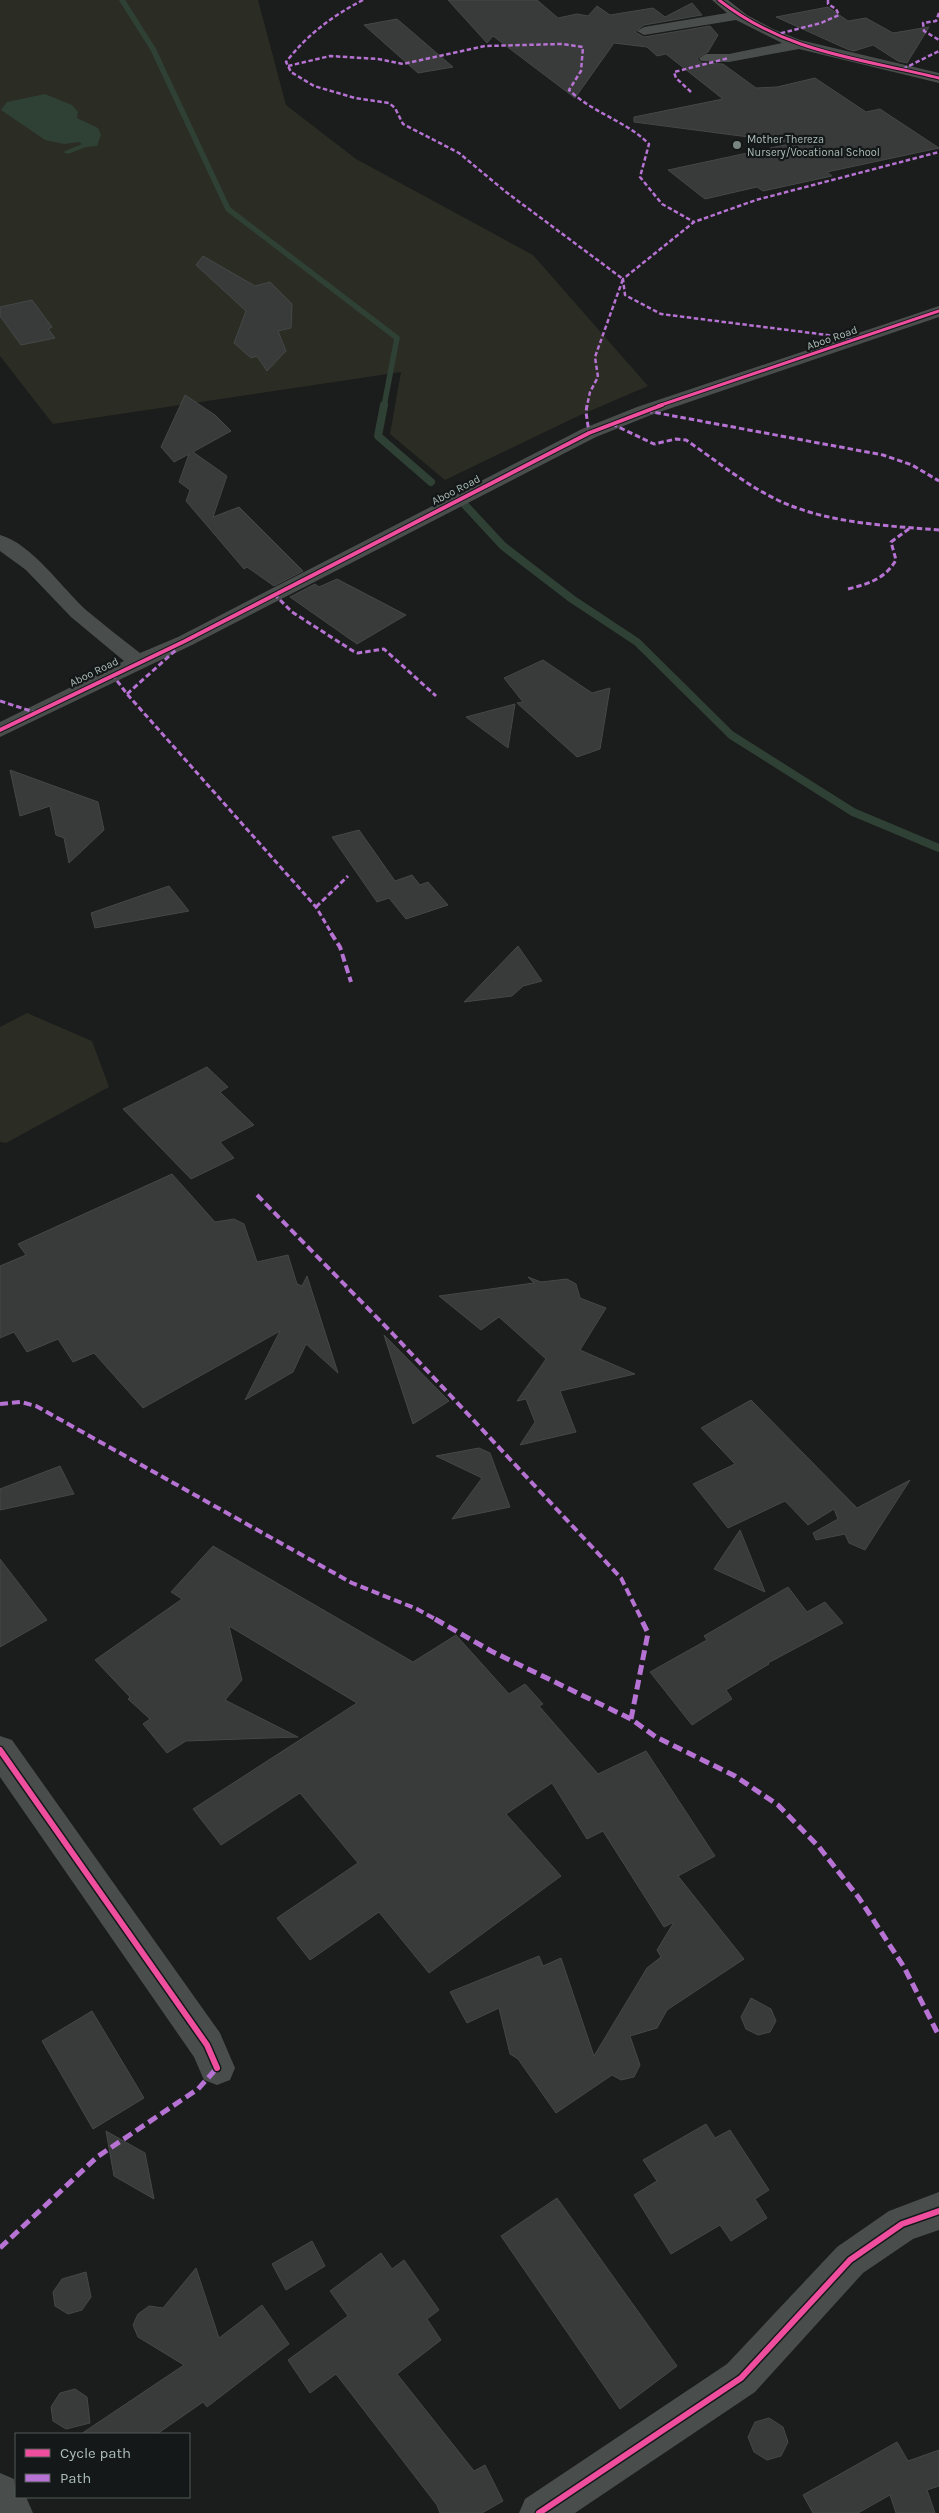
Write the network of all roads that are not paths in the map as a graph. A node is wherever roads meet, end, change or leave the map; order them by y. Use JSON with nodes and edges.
{"nodes":[{"id":1,"x":718,"y":0,"type":"edge"},
{"id":2,"x":736,"y":16,"type":"junction"},
{"id":3,"x":644,"y":31,"type":"dead end"},
{"id":4,"x":797,"y":45,"type":"junction"},
{"id":5,"x":706,"y":58,"type":"dead end"},
{"id":6,"x":939,"y":78,"type":"edge"},
{"id":7,"x":939,"y":312,"type":"edge"},
{"id":8,"x":0,"y":541,"type":"edge"},
{"id":9,"x":138,"y":662,"type":"junction"},
{"id":10,"x":0,"y":730,"type":"edge"},
{"id":11,"x":0,"y":1750,"type":"edge"},
{"id":12,"x":216,"y":2068,"type":"dead end"},
{"id":13,"x":939,"y":2211,"type":"edge"},
{"id":14,"x":0,"y":2493,"type":"edge"},
{"id":15,"x":13,"y":2513,"type":"edge"},
{"id":16,"x":539,"y":2513,"type":"edge"}],
"edges":[{"from":1,"to":2,"type":"street"},
{"from":2,"to":3,"type":"street"},
{"from":2,"to":4,"type":"street"},
{"from":4,"to":5,"type":"street"},
{"from":4,"to":6,"type":"street"},
{"from":7,"to":9,"type":"street","name":"Aboo Road"},
{"from":8,"to":9,"type":"street"},
{"from":9,"to":10,"type":"street","name":"Aboo Road"},
{"from":11,"to":12,"type":"street"},
{"from":13,"to":16,"type":"street"},
{"from":14,"to":15,"type":"street"}]}
